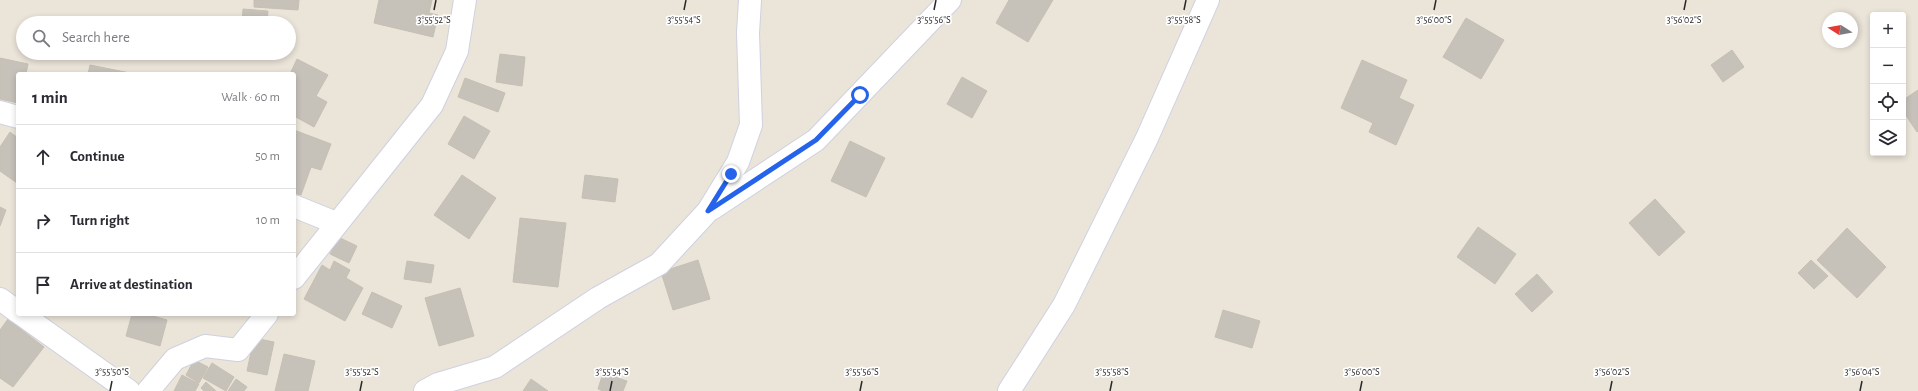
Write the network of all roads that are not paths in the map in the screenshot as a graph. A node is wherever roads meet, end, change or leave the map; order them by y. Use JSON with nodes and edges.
{"nodes":[{"id":1,"x":465,"y":0,"type":"edge"},
{"id":2,"x":750,"y":0,"type":"edge"},
{"id":3,"x":950,"y":0,"type":"edge"},
{"id":4,"x":1208,"y":0,"type":"edge"},
{"id":5,"x":0,"y":112,"type":"edge"},
{"id":6,"x":16,"y":116,"type":"edge"},
{"id":7,"x":296,"y":207,"type":"edge"},
{"id":8,"x":708,"y":211,"type":"junction"},
{"id":9,"x":336,"y":224,"type":"junction"},
{"id":10,"x":296,"y":275,"type":"edge"},
{"id":11,"x":0,"y":299,"type":"edge"},
{"id":12,"x":16,"y":311,"type":"edge"},
{"id":13,"x":24,"y":316,"type":"edge"},
{"id":14,"x":264,"y":316,"type":"edge"},
{"id":15,"x":128,"y":391,"type":"edge"},
{"id":16,"x":148,"y":391,"type":"edge"},
{"id":17,"x":425,"y":391,"type":"edge"},
{"id":18,"x":1009,"y":391,"type":"edge"}],
"edges":[{"from":1,"to":9,"type":"street"},
{"from":2,"to":8,"type":"street"},
{"from":3,"to":8,"type":"street"},
{"from":4,"to":18,"type":"street"},
{"from":5,"to":6,"type":"street"},
{"from":7,"to":9,"type":"street"},
{"from":8,"to":17,"type":"street"},
{"from":9,"to":10,"type":"street"},
{"from":11,"to":12,"type":"street"},
{"from":13,"to":15,"type":"street"},
{"from":14,"to":16,"type":"street"}]}
